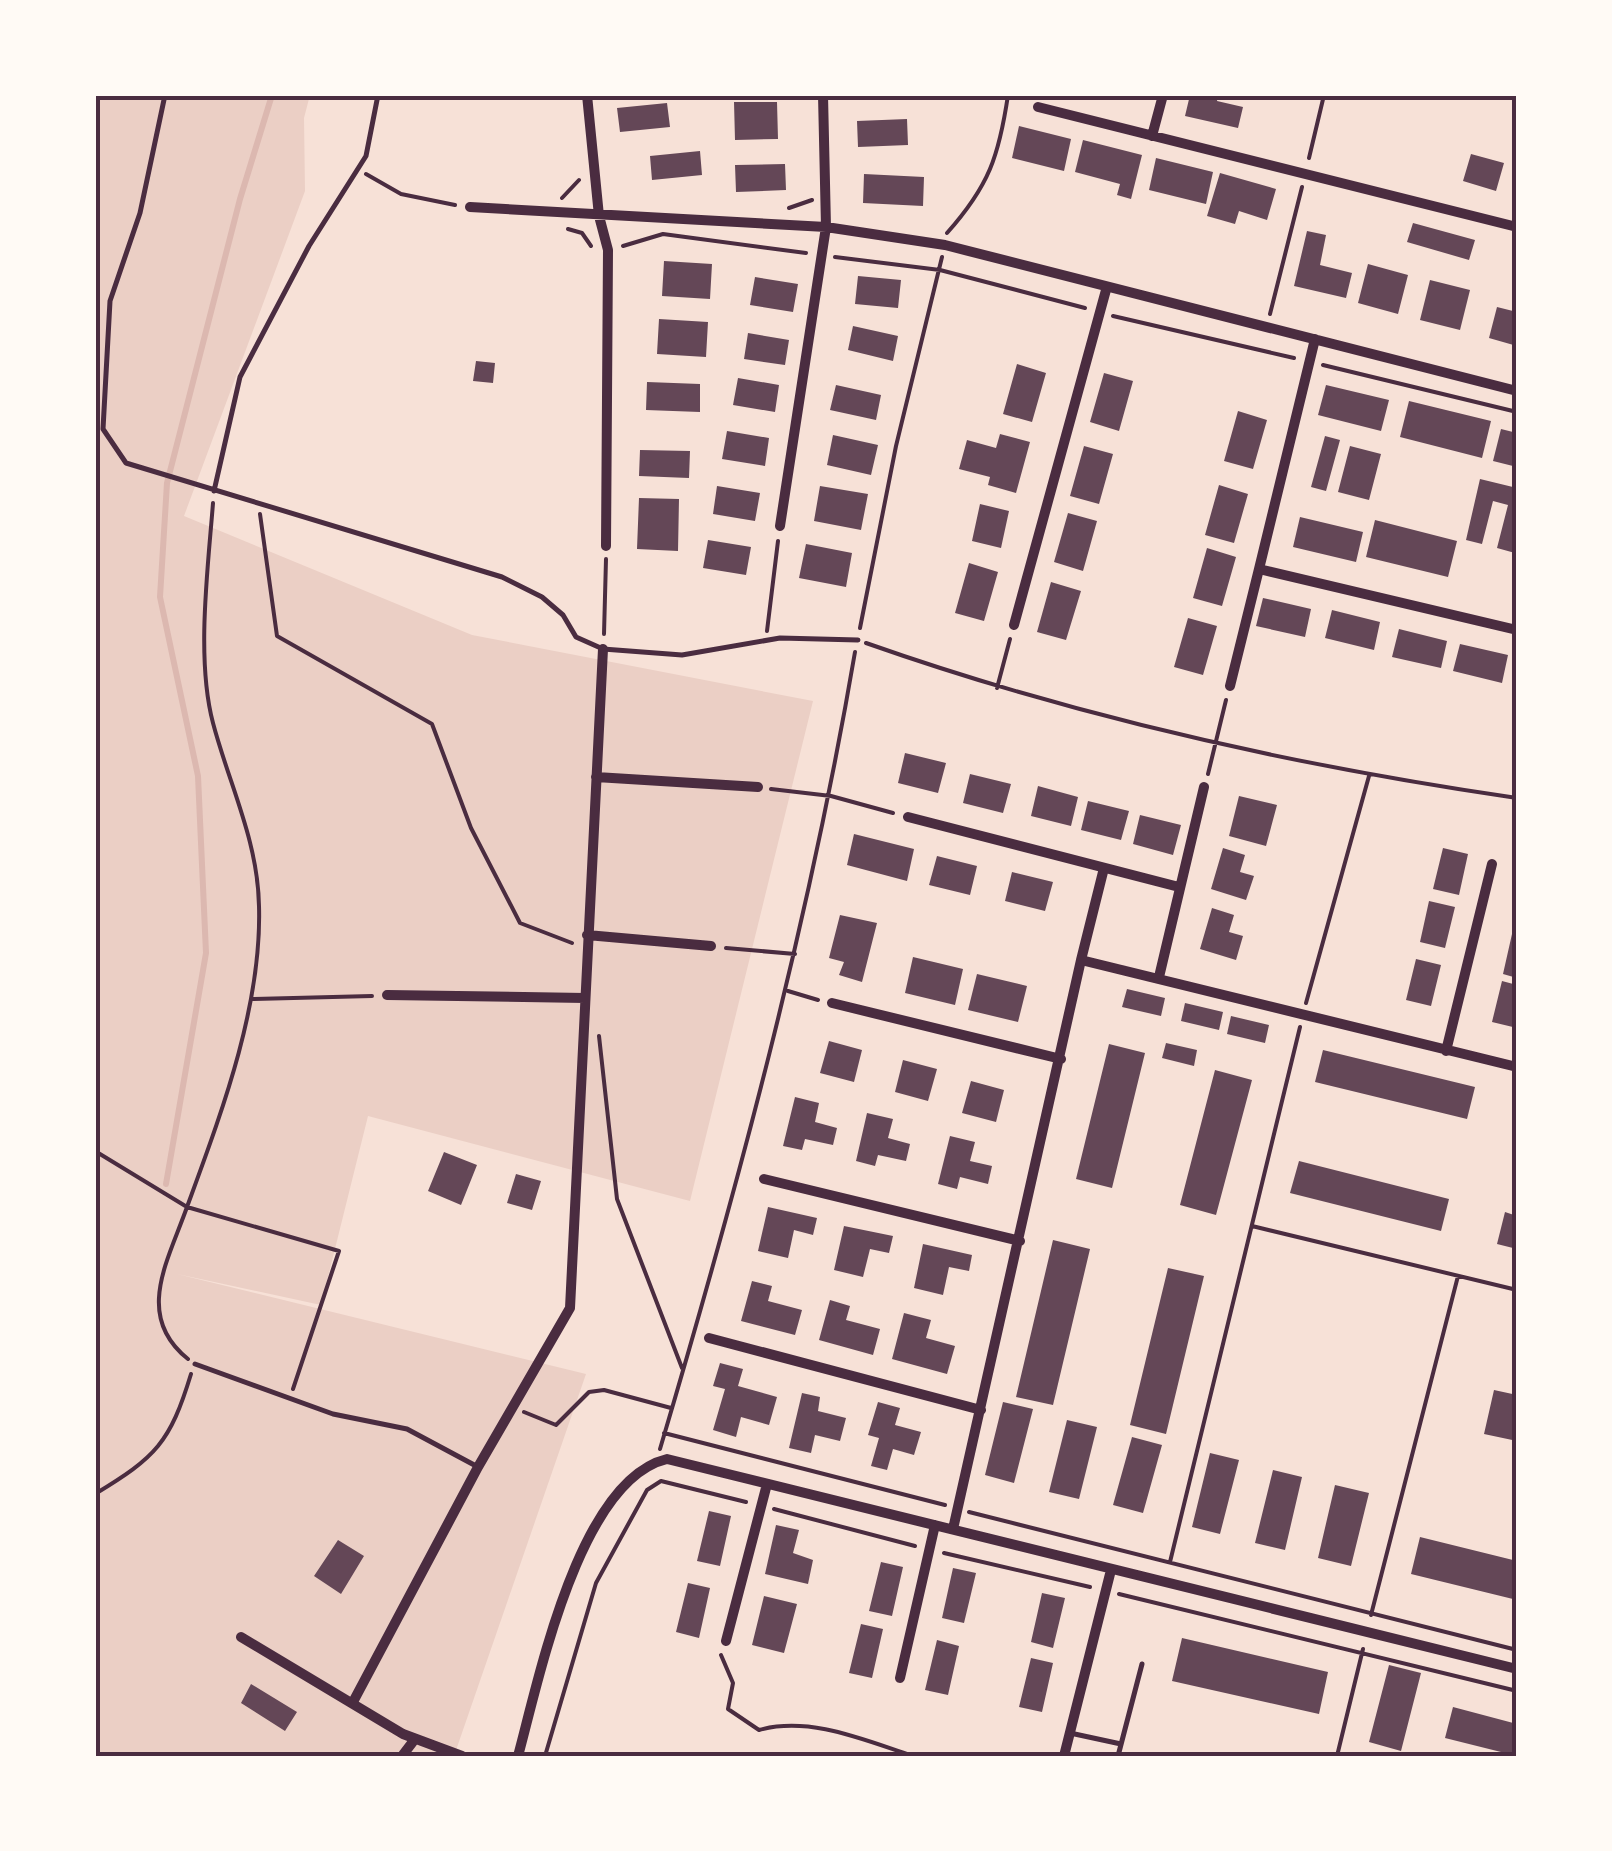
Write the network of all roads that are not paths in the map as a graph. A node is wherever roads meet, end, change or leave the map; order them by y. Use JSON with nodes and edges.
{"nodes":[{"id":1,"x":165,"y":95,"type":"edge"},
{"id":2,"x":378,"y":95,"type":"edge"},
{"id":3,"x":587,"y":95,"type":"edge"},
{"id":4,"x":823,"y":95,"type":"edge"},
{"id":5,"x":1163,"y":95,"type":"edge"},
{"id":6,"x":1038,"y":107,"type":"dead end"},
{"id":7,"x":1152,"y":136,"type":"junction"},
{"id":8,"x":470,"y":207,"type":"road end"},
{"id":9,"x":599,"y":216,"type":"junction"},
{"id":10,"x":1517,"y":227,"type":"edge"},
{"id":11,"x":826,"y":228,"type":"junction"},
{"id":12,"x":1106,"y":290,"type":"junction"},
{"id":13,"x":1316,"y":339,"type":"junction"},
{"id":14,"x":1517,"y":391,"type":"edge"},
{"id":15,"x":214,"y":492,"type":"junction"},
{"id":16,"x":780,"y":526,"type":"road end"},
{"id":17,"x":606,"y":546,"type":"road end"},
{"id":18,"x":1259,"y":568,"type":"junction"},
{"id":19,"x":1014,"y":624,"type":"road end"},
{"id":20,"x":1517,"y":630,"type":"edge"},
{"id":21,"x":858,"y":640,"type":"road end"},
{"id":22,"x":603,"y":649,"type":"junction"},
{"id":23,"x":1230,"y":686,"type":"road end"},
{"id":24,"x":596,"y":776,"type":"junction"},
{"id":25,"x":1204,"y":786,"type":"road end"},
{"id":26,"x":758,"y":787,"type":"road end"},
{"id":27,"x":908,"y":817,"type":"road end"},
{"id":28,"x":1492,"y":864,"type":"dead end"},
{"id":29,"x":1104,"y":868,"type":"junction"},
{"id":30,"x":1179,"y":887,"type":"junction"},
{"id":31,"x":586,"y":936,"type":"junction"},
{"id":32,"x":711,"y":946,"type":"road end"},
{"id":33,"x":1082,"y":960,"type":"junction"},
{"id":34,"x":1159,"y":977,"type":"junction"},
{"id":35,"x":387,"y":995,"type":"road end"},
{"id":36,"x":585,"y":998,"type":"junction"},
{"id":37,"x":832,"y":1004,"type":"road end"},
{"id":38,"x":1446,"y":1050,"type":"junction"},
{"id":39,"x":1061,"y":1059,"type":"junction"},
{"id":40,"x":1517,"y":1068,"type":"edge"},
{"id":41,"x":764,"y":1179,"type":"dead end"},
{"id":42,"x":1020,"y":1241,"type":"junction"},
{"id":43,"x":709,"y":1338,"type":"dead end"},
{"id":44,"x":194,"y":1364,"type":"road end"},
{"id":45,"x":981,"y":1410,"type":"junction"},
{"id":46,"x":478,"y":1467,"type":"junction"},
{"id":47,"x":767,"y":1484,"type":"junction"},
{"id":48,"x":935,"y":1524,"type":"junction"},
{"id":49,"x":953,"y":1529,"type":"junction"},
{"id":50,"x":1111,"y":1570,"type":"junction"},
{"id":51,"x":241,"y":1637,"type":"dead end"},
{"id":52,"x":726,"y":1641,"type":"road end"},
{"id":53,"x":1142,"y":1664,"type":"dead end"},
{"id":54,"x":1517,"y":1669,"type":"edge"},
{"id":55,"x":900,"y":1678,"type":"dead end"},
{"id":56,"x":354,"y":1702,"type":"junction"},
{"id":57,"x":1070,"y":1733,"type":"junction"},
{"id":58,"x":415,"y":1739,"type":"junction"},
{"id":59,"x":1121,"y":1744,"type":"junction"},
{"id":60,"x":402,"y":1756,"type":"edge"},
{"id":61,"x":462,"y":1756,"type":"edge"},
{"id":62,"x":518,"y":1756,"type":"edge"},
{"id":63,"x":1064,"y":1756,"type":"edge"},
{"id":64,"x":1118,"y":1756,"type":"edge"}],
"edges":[{"from":1,"to":15,"type":"lane"},
{"from":2,"to":15,"type":"lane"},
{"from":3,"to":9,"type":"street"},
{"from":4,"to":11,"type":"street"},
{"from":5,"to":7,"type":"street"},
{"from":6,"to":7,"type":"street"},
{"from":7,"to":10,"type":"street"},
{"from":8,"to":9,"type":"street"},
{"from":9,"to":11,"type":"street"},
{"from":9,"to":17,"type":"street"},
{"from":11,"to":12,"type":"street"},
{"from":11,"to":16,"type":"street"},
{"from":12,"to":13,"type":"street"},
{"from":12,"to":19,"type":"street"},
{"from":13,"to":14,"type":"street"},
{"from":13,"to":18,"type":"street"},
{"from":15,"to":22,"type":"lane"},
{"from":18,"to":20,"type":"street"},
{"from":18,"to":23,"type":"street"},
{"from":21,"to":22,"type":"lane"},
{"from":22,"to":24,"type":"street"},
{"from":24,"to":26,"type":"street"},
{"from":24,"to":31,"type":"street"},
{"from":25,"to":30,"type":"street"},
{"from":27,"to":29,"type":"street"},
{"from":28,"to":38,"type":"street"},
{"from":29,"to":30,"type":"street"},
{"from":29,"to":33,"type":"street"},
{"from":30,"to":34,"type":"street"},
{"from":31,"to":32,"type":"street"},
{"from":31,"to":36,"type":"street"},
{"from":33,"to":34,"type":"street"},
{"from":33,"to":39,"type":"street"},
{"from":34,"to":38,"type":"street"},
{"from":35,"to":36,"type":"street"},
{"from":36,"to":46,"type":"street"},
{"from":37,"to":39,"type":"street"},
{"from":38,"to":40,"type":"street"},
{"from":39,"to":42,"type":"street"},
{"from":41,"to":42,"type":"street"},
{"from":42,"to":45,"type":"street"},
{"from":43,"to":45,"type":"street"},
{"from":44,"to":46,"type":"lane"},
{"from":45,"to":49,"type":"street"},
{"from":46,"to":56,"type":"street"},
{"from":47,"to":48,"type":"street"},
{"from":47,"to":52,"type":"street"},
{"from":47,"to":62,"type":"street"},
{"from":48,"to":49,"type":"street"},
{"from":48,"to":55,"type":"street"},
{"from":49,"to":50,"type":"street"},
{"from":50,"to":54,"type":"street"},
{"from":50,"to":57,"type":"street"},
{"from":51,"to":56,"type":"street"},
{"from":53,"to":59,"type":"lane"},
{"from":56,"to":58,"type":"street"},
{"from":57,"to":59,"type":"lane"},
{"from":57,"to":63,"type":"street"},
{"from":58,"to":60,"type":"street"},
{"from":58,"to":61,"type":"street"},
{"from":59,"to":64,"type":"lane"}]}
